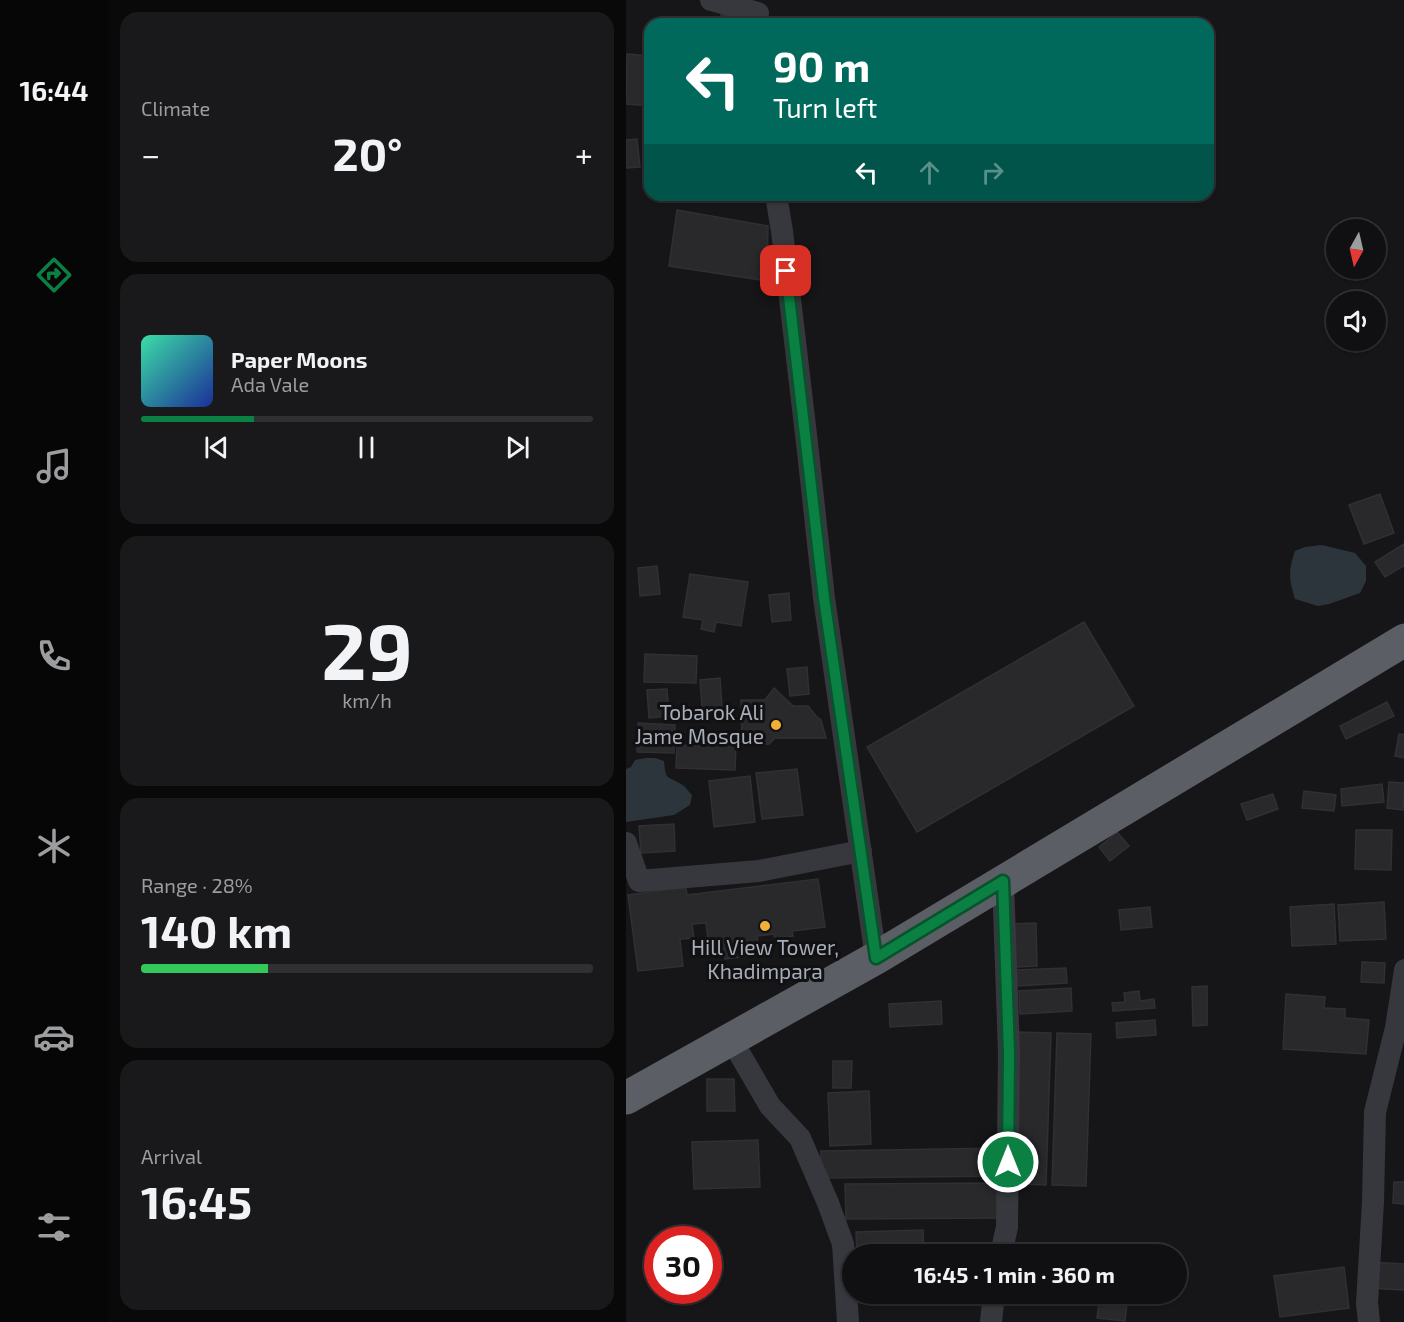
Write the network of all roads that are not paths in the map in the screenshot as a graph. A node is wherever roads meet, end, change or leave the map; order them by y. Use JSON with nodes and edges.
{"nodes":[{"id":1,"x":711,"y":0,"type":"edge"},
{"id":2,"x":758,"y":12,"type":"edge"},
{"id":3,"x":777,"y":201,"type":"edge"},
{"id":4,"x":1404,"y":639,"type":"edge"},
{"id":5,"x":626,"y":843,"type":"edge"},
{"id":6,"x":861,"y":851,"type":"junction"},
{"id":7,"x":1003,"y":881,"type":"junction"},
{"id":8,"x":876,"y":958,"type":"junction"},
{"id":9,"x":1404,"y":970,"type":"edge"},
{"id":10,"x":731,"y":1040,"type":"junction"},
{"id":11,"x":626,"y":1098,"type":"edge"},
{"id":12,"x":1003,"y":1244,"type":"edge"},
{"id":13,"x":993,"y":1304,"type":"edge"},
{"id":14,"x":848,"y":1322,"type":"edge"},
{"id":15,"x":991,"y":1322,"type":"edge"},
{"id":16,"x":1369,"y":1322,"type":"edge"}],
"edges":[{"from":1,"to":2,"type":"street"},
{"from":3,"to":6,"type":"street"},
{"from":4,"to":7,"type":"highway"},
{"from":5,"to":6,"type":"street"},
{"from":6,"to":8,"type":"street"},
{"from":7,"to":8,"type":"highway"},
{"from":7,"to":12,"type":"street"},
{"from":8,"to":10,"type":"highway"},
{"from":9,"to":16,"type":"street"},
{"from":10,"to":11,"type":"highway"},
{"from":10,"to":14,"type":"street"},
{"from":13,"to":15,"type":"street"}]}
